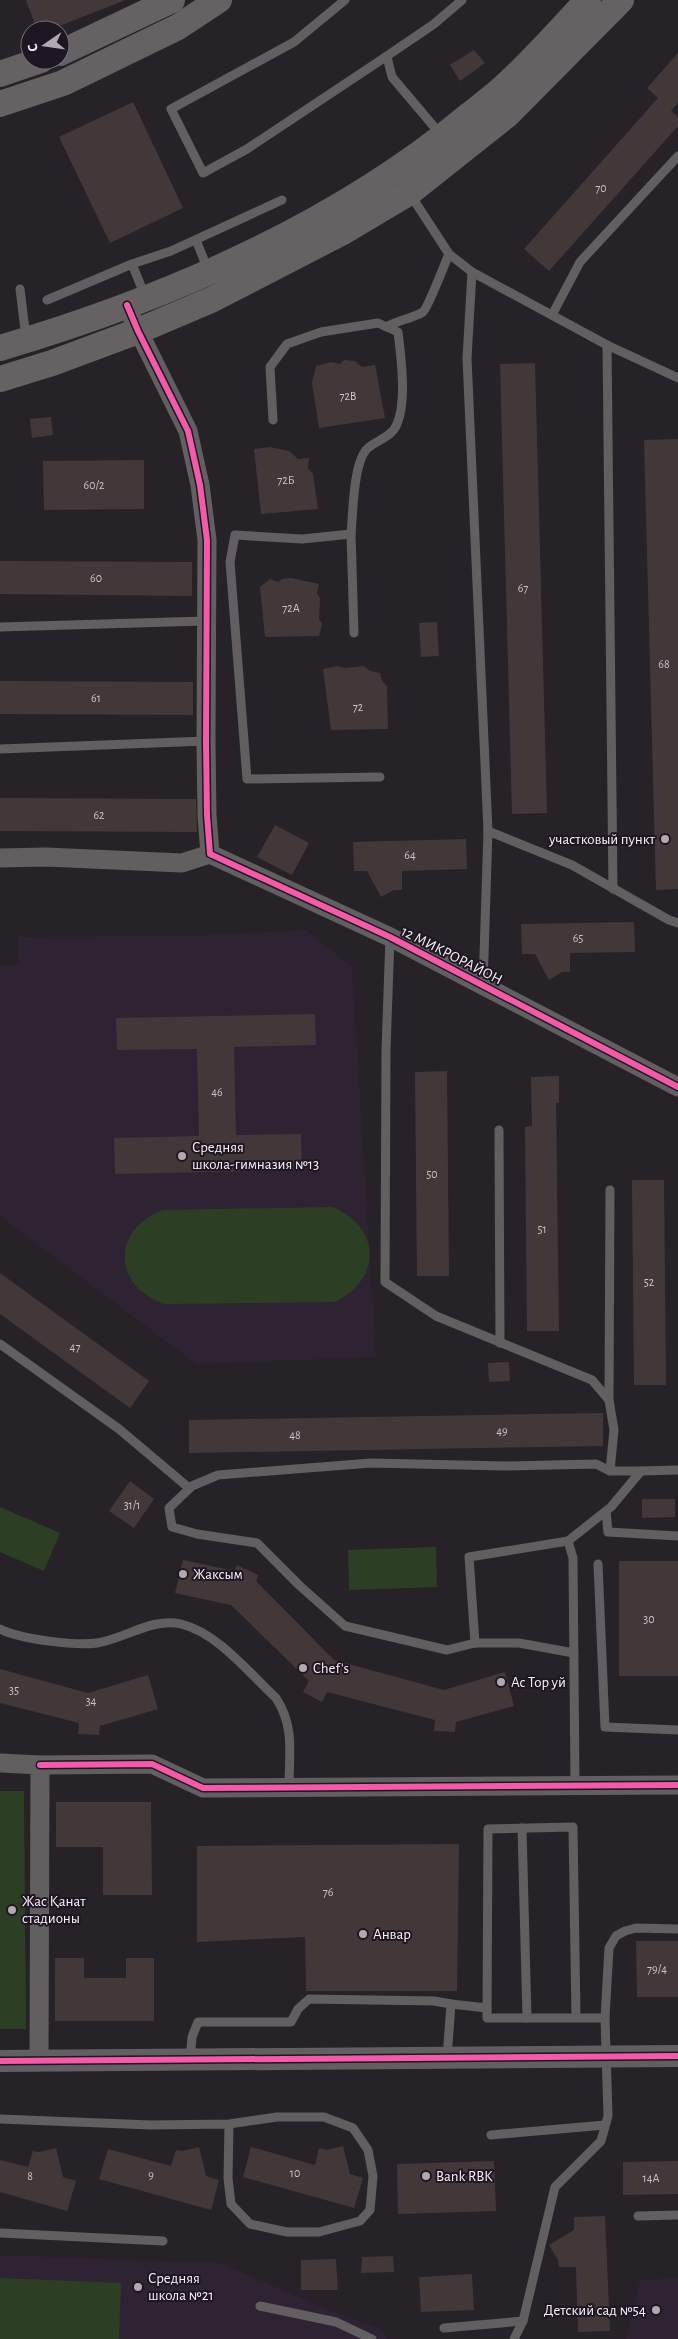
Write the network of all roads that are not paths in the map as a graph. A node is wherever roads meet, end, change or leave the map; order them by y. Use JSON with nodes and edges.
{"nodes":[{"id":1,"x":172,"y":0,"type":"edge"},
{"id":2,"x":219,"y":0,"type":"edge"},
{"id":3,"x":345,"y":0,"type":"edge"},
{"id":4,"x":462,"y":0,"type":"edge"},
{"id":5,"x":588,"y":0,"type":"edge"},
{"id":6,"x":621,"y":0,"type":"edge"},
{"id":7,"x":70,"y":49,"type":"edge"},
{"id":8,"x":384,"y":58,"type":"junction"},
{"id":9,"x":20,"y":67,"type":"edge"},
{"id":10,"x":0,"y":74,"type":"edge"},
{"id":11,"x":0,"y":104,"type":"edge"},
{"id":12,"x":443,"y":137,"type":"junction"},
{"id":13,"x":678,"y":156,"type":"edge"},
{"id":14,"x":402,"y":182,"type":"junction"},
{"id":15,"x":282,"y":200,"type":"dead end"},
{"id":16,"x":196,"y":240,"type":"junction"},
{"id":17,"x":450,"y":254,"type":"junction"},
{"id":18,"x":132,"y":264,"type":"junction"},
{"id":19,"x":208,"y":272,"type":"junction"},
{"id":20,"x":472,"y":272,"type":"junction"},
{"id":21,"x":20,"y":290,"type":"dead end"},
{"id":22,"x":47,"y":300,"type":"dead end"},
{"id":23,"x":137,"y":302,"type":"junction"},
{"id":24,"x":552,"y":315,"type":"junction"},
{"id":25,"x":386,"y":327,"type":"junction"},
{"id":26,"x":138,"y":331,"type":"junction"},
{"id":27,"x":26,"y":341,"type":"junction"},
{"id":28,"x":607,"y":345,"type":"junction"},
{"id":29,"x":0,"y":348,"type":"edge"},
{"id":30,"x":0,"y":378,"type":"edge"},
{"id":31,"x":678,"y":378,"type":"edge"},
{"id":32,"x":273,"y":420,"type":"dead end"},
{"id":33,"x":351,"y":534,"type":"junction"},
{"id":34,"x":205,"y":622,"type":"junction"},
{"id":35,"x":0,"y":627,"type":"edge"},
{"id":36,"x":354,"y":634,"type":"dead end"},
{"id":37,"x":206,"y":741,"type":"junction"},
{"id":38,"x":0,"y":750,"type":"edge"},
{"id":39,"x":380,"y":777,"type":"dead end"},
{"id":40,"x":488,"y":831,"type":"junction"},
{"id":41,"x":210,"y":854,"type":"junction"},
{"id":42,"x":0,"y":858,"type":"edge"},
{"id":43,"x":613,"y":889,"type":"junction"},
{"id":44,"x":678,"y":923,"type":"edge"},
{"id":45,"x":390,"y":938,"type":"junction"},
{"id":46,"x":483,"y":986,"type":"junction"},
{"id":47,"x":678,"y":1087,"type":"edge"},
{"id":48,"x":499,"y":1130,"type":"dead end"},
{"id":49,"x":610,"y":1190,"type":"dead end"},
{"id":50,"x":500,"y":1343,"type":"junction"},
{"id":51,"x":0,"y":1344,"type":"edge"},
{"id":52,"x":609,"y":1400,"type":"junction"},
{"id":53,"x":678,"y":1470,"type":"edge"},
{"id":54,"x":610,"y":1471,"type":"junction"},
{"id":55,"x":640,"y":1471,"type":"junction"},
{"id":56,"x":189,"y":1488,"type":"junction"},
{"id":57,"x":606,"y":1511,"type":"junction"},
{"id":58,"x":678,"y":1536,"type":"edge"},
{"id":59,"x":568,"y":1541,"type":"junction"},
{"id":60,"x":598,"y":1564,"type":"dead end"},
{"id":61,"x":0,"y":1629,"type":"edge"},
{"id":62,"x":474,"y":1643,"type":"junction"},
{"id":63,"x":574,"y":1653,"type":"junction"},
{"id":64,"x":678,"y":1730,"type":"edge"},
{"id":65,"x":0,"y":1763,"type":"edge"},
{"id":66,"x":40,"y":1765,"type":"junction"},
{"id":67,"x":575,"y":1785,"type":"junction"},
{"id":68,"x":678,"y":1785,"type":"edge"},
{"id":69,"x":289,"y":1787,"type":"junction"},
{"id":70,"x":522,"y":1828,"type":"junction"},
{"id":71,"x":678,"y":1929,"type":"edge"},
{"id":72,"x":451,"y":2004,"type":"junction"},
{"id":73,"x":487,"y":2008,"type":"junction"},
{"id":74,"x":576,"y":2017,"type":"junction"},
{"id":75,"x":527,"y":2018,"type":"junction"},
{"id":76,"x":606,"y":2018,"type":"junction"},
{"id":77,"x":678,"y":2056,"type":"edge"},
{"id":78,"x":607,"y":2057,"type":"junction"},
{"id":79,"x":447,"y":2058,"type":"junction"},
{"id":80,"x":190,"y":2060,"type":"junction"},
{"id":81,"x":0,"y":2061,"type":"edge"},
{"id":82,"x":39,"y":2061,"type":"junction"},
{"id":83,"x":0,"y":2119,"type":"edge"},
{"id":84,"x":228,"y":2124,"type":"junction"},
{"id":85,"x":605,"y":2125,"type":"junction"},
{"id":86,"x":491,"y":2135,"type":"dead end"},
{"id":87,"x":678,"y":2215,"type":"edge"},
{"id":88,"x":638,"y":2216,"type":"dead end"},
{"id":89,"x":0,"y":2233,"type":"edge"},
{"id":90,"x":163,"y":2241,"type":"dead end"},
{"id":91,"x":260,"y":2306,"type":"dead end"},
{"id":92,"x":523,"y":2322,"type":"junction"},
{"id":93,"x":444,"y":2328,"type":"dead end"},
{"id":94,"x":372,"y":2339,"type":"edge"},
{"id":95,"x":514,"y":2339,"type":"edge"}],
"edges":[{"from":1,"to":7,"type":"main road"},
{"from":2,"to":11,"type":"main road"},
{"from":3,"to":8,"type":"lane"},
{"from":4,"to":8,"type":"lane"},
{"from":5,"to":12,"type":"main road"},
{"from":6,"to":14,"type":"main road"},
{"from":8,"to":12,"type":"lane"},
{"from":9,"to":10,"type":"main road"},
{"from":12,"to":14,"type":"main road"},
{"from":13,"to":24,"type":"lane"},
{"from":14,"to":17,"type":"lane"},
{"from":14,"to":19,"type":"main road"},
{"from":14,"to":26,"type":"main road"},
{"from":15,"to":16,"type":"lane"},
{"from":16,"to":18,"type":"lane"},
{"from":16,"to":19,"type":"lane"},
{"from":17,"to":20,"type":"lane"},
{"from":17,"to":25,"type":"lane"},
{"from":18,"to":22,"type":"lane"},
{"from":18,"to":23,"type":"lane"},
{"from":19,"to":23,"type":"main road"},
{"from":20,"to":24,"type":"lane"},
{"from":20,"to":40,"type":"lane"},
{"from":21,"to":27,"type":"lane"},
{"from":23,"to":26,"type":"street"},
{"from":23,"to":27,"type":"main road"},
{"from":24,"to":28,"type":"lane"},
{"from":25,"to":32,"type":"lane"},
{"from":25,"to":33,"type":"lane"},
{"from":26,"to":30,"type":"main road"},
{"from":26,"to":34,"type":"street"},
{"from":27,"to":29,"type":"main road"},
{"from":28,"to":31,"type":"lane"},
{"from":28,"to":43,"type":"lane"},
{"from":33,"to":36,"type":"lane"},
{"from":33,"to":39,"type":"lane"},
{"from":34,"to":35,"type":"lane"},
{"from":34,"to":37,"type":"street"},
{"from":37,"to":38,"type":"lane"},
{"from":37,"to":41,"type":"street"},
{"from":40,"to":43,"type":"lane"},
{"from":40,"to":46,"type":"lane"},
{"from":41,"to":42,"type":"street"},
{"from":41,"to":45,"type":"street","name":"12 МИКРОРАЙОН"},
{"from":43,"to":44,"type":"lane"},
{"from":45,"to":46,"type":"street","name":"12 МИКРОРАЙОН"},
{"from":45,"to":50,"type":"lane"},
{"from":46,"to":47,"type":"street","name":"12 МИКРОРАЙОН"},
{"from":48,"to":50,"type":"lane"},
{"from":49,"to":52,"type":"lane"},
{"from":50,"to":52,"type":"lane"},
{"from":51,"to":56,"type":"lane"},
{"from":52,"to":54,"type":"lane"},
{"from":53,"to":55,"type":"lane"},
{"from":54,"to":55,"type":"lane"},
{"from":54,"to":56,"type":"lane"},
{"from":55,"to":57,"type":"lane"},
{"from":56,"to":62,"type":"lane"},
{"from":57,"to":58,"type":"lane"},
{"from":57,"to":59,"type":"lane"},
{"from":59,"to":62,"type":"lane"},
{"from":59,"to":63,"type":"lane"},
{"from":60,"to":64,"type":"lane"},
{"from":61,"to":69,"type":"lane"},
{"from":62,"to":63,"type":"lane"},
{"from":63,"to":67,"type":"lane"},
{"from":65,"to":66,"type":"street"},
{"from":66,"to":69,"type":"street"},
{"from":66,"to":82,"type":"street"},
{"from":67,"to":68,"type":"street"},
{"from":67,"to":69,"type":"street"},
{"from":70,"to":73,"type":"lane"},
{"from":70,"to":74,"type":"lane"},
{"from":70,"to":75,"type":"lane"},
{"from":71,"to":76,"type":"lane"},
{"from":72,"to":73,"type":"lane"},
{"from":72,"to":79,"type":"lane"},
{"from":72,"to":80,"type":"lane"},
{"from":73,"to":75,"type":"lane"},
{"from":74,"to":75,"type":"lane"},
{"from":74,"to":76,"type":"lane"},
{"from":76,"to":78,"type":"lane"},
{"from":77,"to":78,"type":"street"},
{"from":78,"to":79,"type":"street"},
{"from":78,"to":85,"type":"lane"},
{"from":79,"to":80,"type":"street"},
{"from":80,"to":82,"type":"street"},
{"from":81,"to":82,"type":"street"},
{"from":83,"to":84,"type":"lane"},
{"from":84,"to":84,"type":"lane"},
{"from":85,"to":86,"type":"lane"},
{"from":85,"to":92,"type":"lane"},
{"from":87,"to":88,"type":"lane"},
{"from":89,"to":90,"type":"lane"},
{"from":91,"to":94,"type":"lane"},
{"from":92,"to":93,"type":"lane"},
{"from":92,"to":95,"type":"lane"}]}
